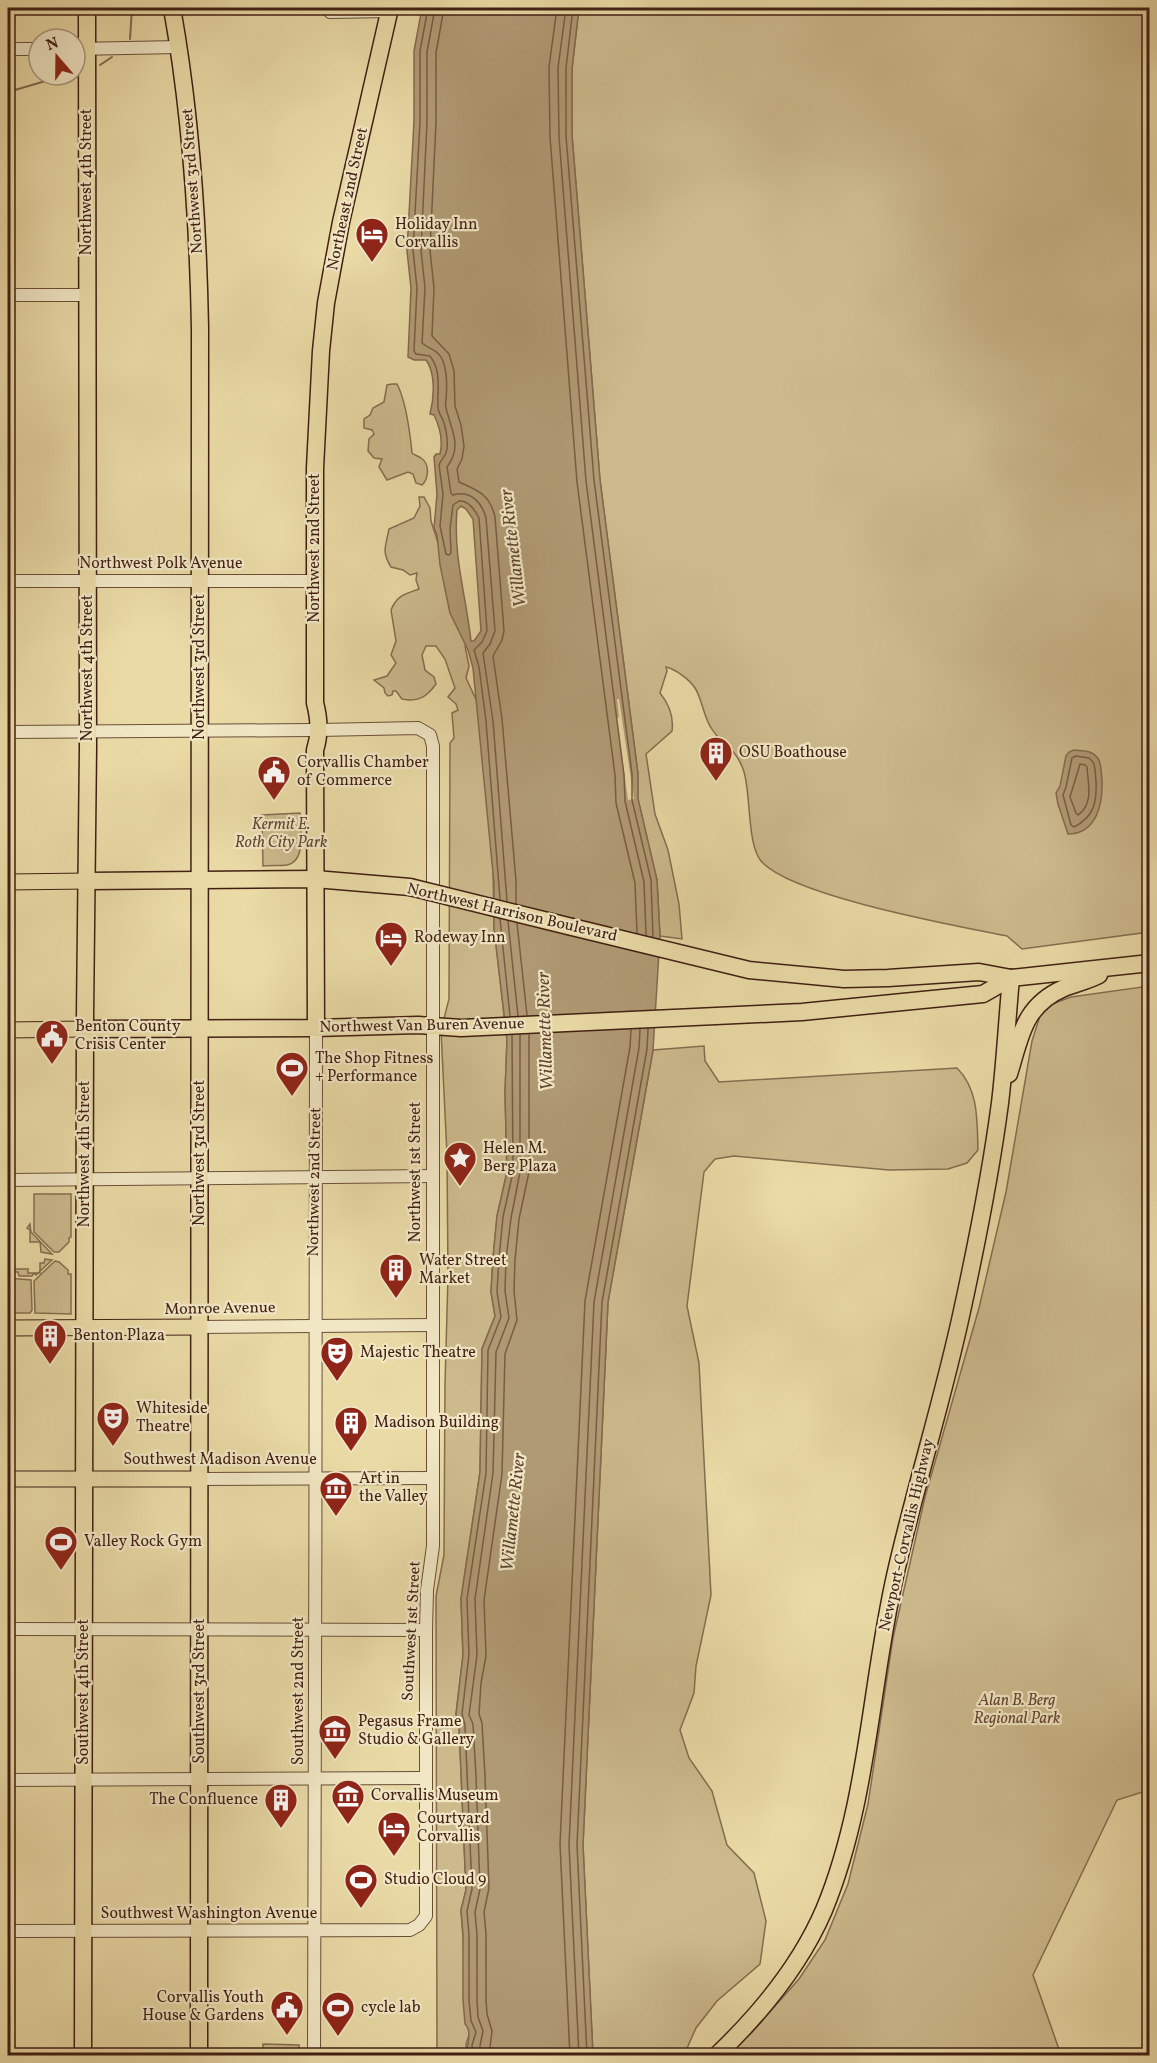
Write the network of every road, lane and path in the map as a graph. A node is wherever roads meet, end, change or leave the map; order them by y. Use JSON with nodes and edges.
{"nodes":[{"id":1,"x":87,"y":8,"type":"edge"},
{"id":2,"x":172,"y":8,"type":"edge"},
{"id":3,"x":390,"y":9,"type":"edge"},
{"id":4,"x":330,"y":12,"type":"dead end"},
{"id":5,"x":84,"y":27,"type":"edge"},
{"id":6,"x":179,"y":47,"type":"junction"},
{"id":7,"x":8,"y":49,"type":"edge"},
{"id":8,"x":27,"y":49,"type":"edge"},
{"id":9,"x":87,"y":49,"type":"edge"},
{"id":10,"x":82,"y":87,"type":"edge"},
{"id":11,"x":8,"y":295,"type":"edge"},
{"id":12,"x":86,"y":296,"type":"junction"},
{"id":13,"x":317,"y":393,"type":"joint"},
{"id":14,"x":88,"y":580,"type":"junction"},
{"id":15,"x":8,"y":581,"type":"edge"},
{"id":16,"x":200,"y":581,"type":"junction"},
{"id":17,"x":315,"y":581,"type":"junction"},
{"id":18,"x":315,"y":730,"type":"junction"},
{"id":19,"x":200,"y":731,"type":"junction"},
{"id":20,"x":8,"y":732,"type":"edge"},
{"id":21,"x":88,"y":732,"type":"junction"},
{"id":22,"x":315,"y":879,"type":"junction"},
{"id":23,"x":88,"y":881,"type":"junction"},
{"id":24,"x":201,"y":881,"type":"junction"},
{"id":25,"x":8,"y":882,"type":"edge"},
{"id":26,"x":1149,"y":963,"type":"edge"},
{"id":27,"x":1110,"y":969,"type":"junction"},
{"id":28,"x":1011,"y":978,"type":"junction"},
{"id":29,"x":316,"y":1028,"type":"junction"},
{"id":30,"x":85,"y":1029,"type":"junction"},
{"id":31,"x":200,"y":1029,"type":"junction"},
{"id":32,"x":8,"y":1030,"type":"edge"},
{"id":33,"x":433,"y":1038,"type":"junction"},
{"id":34,"x":999,"y":1104,"type":"junction"},
{"id":35,"x":433,"y":1176,"type":"junction"},
{"id":36,"x":315,"y":1177,"type":"junction"},
{"id":37,"x":200,"y":1178,"type":"junction"},
{"id":38,"x":85,"y":1179,"type":"junction"},
{"id":39,"x":8,"y":1180,"type":"edge"},
{"id":40,"x":433,"y":1325,"type":"junction"},
{"id":41,"x":314,"y":1326,"type":"junction"},
{"id":42,"x":200,"y":1327,"type":"junction"},
{"id":43,"x":8,"y":1328,"type":"edge"},
{"id":44,"x":84,"y":1328,"type":"junction"},
{"id":45,"x":315,"y":1478,"type":"junction"},
{"id":46,"x":432,"y":1478,"type":"junction"},
{"id":47,"x":8,"y":1479,"type":"edge"},
{"id":48,"x":85,"y":1479,"type":"junction"},
{"id":49,"x":200,"y":1479,"type":"junction"},
{"id":50,"x":199,"y":1628,"type":"junction"},
{"id":51,"x":315,"y":1628,"type":"junction"},
{"id":52,"x":8,"y":1629,"type":"edge"},
{"id":53,"x":84,"y":1629,"type":"junction"},
{"id":54,"x":426,"y":1630,"type":"junction"},
{"id":55,"x":315,"y":1778,"type":"junction"},
{"id":56,"x":426,"y":1778,"type":"junction"},
{"id":57,"x":8,"y":1780,"type":"edge"},
{"id":58,"x":84,"y":1780,"type":"junction"},
{"id":59,"x":200,"y":1780,"type":"junction"},
{"id":60,"x":8,"y":1930,"type":"edge"},
{"id":61,"x":200,"y":1930,"type":"junction"},
{"id":62,"x":316,"y":1930,"type":"junction"},
{"id":63,"x":410,"y":1930,"type":"joint"},
{"id":64,"x":84,"y":1931,"type":"junction"},
{"id":65,"x":83,"y":2055,"type":"edge"},
{"id":66,"x":199,"y":2055,"type":"edge"},
{"id":67,"x":314,"y":2055,"type":"edge"},
{"id":68,"x":716,"y":2055,"type":"edge"}],
"edges":[{"from":1,"to":5,"type":"highway","name":"Northwest 4th Street"},
{"from":2,"to":6,"type":"highway","name":"Northwest 3rd Street"},
{"from":3,"to":4,"type":"street"},
{"from":3,"to":13,"type":"highway","name":"Northeast 2nd Street"},
{"from":6,"to":9,"type":"street"},
{"from":6,"to":16,"type":"highway","name":"Northwest 3rd Street"},
{"from":7,"to":8,"type":"street"},
{"from":10,"to":12,"type":"highway","name":"Northwest 4th Street"},
{"from":11,"to":12,"type":"street"},
{"from":12,"to":14,"type":"highway","name":"Northwest 4th Street"},
{"from":13,"to":17,"type":"highway","name":"Northwest 2nd Street"},
{"from":14,"to":15,"type":"street","name":"Northwest Polk Avenue"},
{"from":14,"to":16,"type":"street","name":"Northwest Polk Avenue"},
{"from":14,"to":21,"type":"highway","name":"Northwest 4th Street"},
{"from":16,"to":17,"type":"street","name":"Northwest Polk Avenue"},
{"from":16,"to":19,"type":"highway","name":"Northwest 3rd Street"},
{"from":17,"to":18,"type":"highway","name":"Northwest 2nd Street"},
{"from":18,"to":19,"type":"street"},
{"from":18,"to":22,"type":"highway","name":"Northwest 2nd Street"},
{"from":18,"to":33,"type":"street","name":"Northwest 1st Street"},
{"from":19,"to":21,"type":"street"},
{"from":19,"to":24,"type":"highway","name":"Northwest 3rd Street"},
{"from":20,"to":21,"type":"street"},
{"from":21,"to":23,"type":"highway","name":"Northwest 4th Street"},
{"from":22,"to":24,"type":"highway","name":"Northwest Harrison Boulevard"},
{"from":22,"to":28,"type":"highway","name":"Northwest Harrison Boulevard","bridge":true},
{"from":22,"to":29,"type":"highway","name":"Northwest 2nd Street"},
{"from":23,"to":24,"type":"highway","name":"Northwest Harrison Boulevard"},
{"from":23,"to":25,"type":"main road","name":"Northwest Harrison Boulevard"},
{"from":23,"to":30,"type":"highway","name":"Northwest 4th Street"},
{"from":24,"to":31,"type":"highway","name":"Northwest 3rd Street"},
{"from":26,"to":27,"type":"highway"},
{"from":27,"to":28,"type":"highway"},
{"from":27,"to":34,"type":"highway"},
{"from":28,"to":33,"type":"highway","name":"Northwest Van Buren Avenue"},
{"from":28,"to":34,"type":"highway","name":"Newport-Corvallis Highway"},
{"from":29,"to":31,"type":"highway","name":"Northwest Van Buren Avenue"},
{"from":29,"to":33,"type":"highway","name":"Northwest Van Buren Avenue"},
{"from":29,"to":36,"type":"street","name":"Northwest 2nd Street"},
{"from":30,"to":31,"type":"highway","name":"Northwest Van Buren Avenue"},
{"from":30,"to":32,"type":"main road","name":"Northwest Van Buren Avenue"},
{"from":30,"to":38,"type":"highway","name":"Northwest 4th Street"},
{"from":31,"to":37,"type":"highway","name":"Northwest 3rd Street"},
{"from":33,"to":35,"type":"street","name":"Northwest 1st Street"},
{"from":34,"to":68,"type":"highway","name":"Newport-Corvallis Highway"},
{"from":35,"to":36,"type":"street"},
{"from":35,"to":40,"type":"street","name":"Northwest 1st Street"},
{"from":36,"to":37,"type":"street"},
{"from":36,"to":41,"type":"street","name":"Northwest 2nd Street"},
{"from":37,"to":38,"type":"street"},
{"from":37,"to":42,"type":"highway","name":"Northwest 3rd Street"},
{"from":38,"to":39,"type":"street"},
{"from":38,"to":44,"type":"highway","name":"Northwest 4th Street"},
{"from":40,"to":41,"type":"street","name":"Monroe Avenue"},
{"from":40,"to":46,"type":"street","name":"Southwest 1st Street"},
{"from":41,"to":42,"type":"street","name":"Monroe Avenue"},
{"from":41,"to":45,"type":"street","name":"Southwest 2nd Street"},
{"from":42,"to":44,"type":"main road","name":"Monroe Avenue"},
{"from":42,"to":49,"type":"highway","name":"Southwest 3rd Street"},
{"from":43,"to":44,"type":"main road","name":"Monroe Avenue"},
{"from":44,"to":48,"type":"highway","name":"Southwest 4th Street"},
{"from":45,"to":46,"type":"street","name":"Southwest Madison Avenue"},
{"from":45,"to":49,"type":"street","name":"Southwest Madison Avenue"},
{"from":45,"to":51,"type":"street","name":"Southwest 2nd Street"},
{"from":46,"to":54,"type":"street","name":"Southwest 1st Street"},
{"from":47,"to":48,"type":"main road","name":"Southwest Madison Avenue"},
{"from":48,"to":49,"type":"main road","name":"Southwest Madison Avenue"},
{"from":48,"to":53,"type":"highway","name":"Southwest 4th Street"},
{"from":49,"to":50,"type":"highway","name":"Southwest 3rd Street"},
{"from":50,"to":51,"type":"street"},
{"from":50,"to":53,"type":"street"},
{"from":50,"to":59,"type":"highway","name":"Southwest 3rd Street"},
{"from":51,"to":54,"type":"street"},
{"from":51,"to":55,"type":"street","name":"Southwest 2nd Street"},
{"from":52,"to":53,"type":"street"},
{"from":53,"to":58,"type":"highway","name":"Southwest 4th Street"},
{"from":54,"to":56,"type":"street","name":"Southwest 1st Street"},
{"from":55,"to":56,"type":"street"},
{"from":55,"to":59,"type":"street"},
{"from":55,"to":62,"type":"street","name":"Southwest 2nd Street"},
{"from":56,"to":63,"type":"street","name":"Southwest 1st Street"},
{"from":57,"to":58,"type":"street"},
{"from":58,"to":59,"type":"street"},
{"from":58,"to":64,"type":"highway","name":"Southwest 4th Street"},
{"from":59,"to":61,"type":"highway","name":"Southwest 3rd Street"},
{"from":60,"to":64,"type":"street","name":"Southwest Washington Avenue"},
{"from":61,"to":62,"type":"street","name":"Southwest Washington Avenue"},
{"from":61,"to":64,"type":"street","name":"Southwest Washington Avenue"},
{"from":61,"to":66,"type":"highway","name":"Southwest 3rd Street"},
{"from":62,"to":63,"type":"street","name":"Southwest Washington Avenue"},
{"from":62,"to":67,"type":"street","name":"Southwest 2nd Street"},
{"from":64,"to":65,"type":"highway","name":"Southwest 4th Street"}]}
